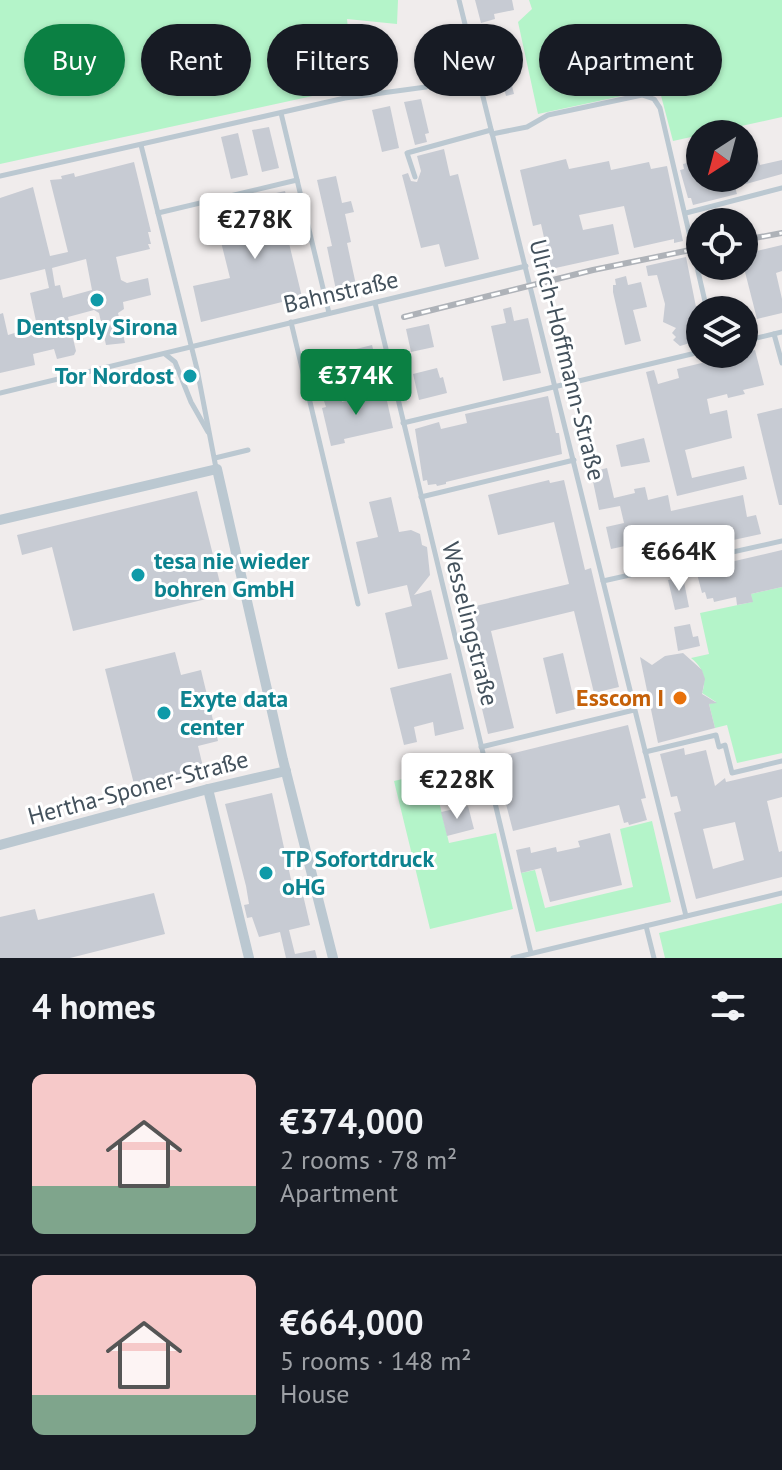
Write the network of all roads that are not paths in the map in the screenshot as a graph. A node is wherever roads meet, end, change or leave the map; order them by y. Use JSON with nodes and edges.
{"nodes":[{"id":1,"x":459,"y":0,"type":"edge"},
{"id":2,"x":465,"y":24,"type":"edge"},
{"id":3,"x":414,"y":89,"type":"edge"},
{"id":4,"x":483,"y":96,"type":"edge"},
{"id":5,"x":281,"y":113,"type":"junction"},
{"id":6,"x":492,"y":132,"type":"junction"},
{"id":7,"x":141,"y":145,"type":"junction"},
{"id":8,"x":0,"y":176,"type":"edge"},
{"id":9,"x":415,"y":177,"type":"dead end"},
{"id":10,"x":297,"y":180,"type":"junction"},
{"id":11,"x":782,"y":188,"type":"edge"},
{"id":12,"x":705,"y":208,"type":"edge"},
{"id":13,"x":158,"y":213,"type":"junction"},
{"id":14,"x":686,"y":213,"type":"edge"},
{"id":15,"x":526,"y":266,"type":"junction"},
{"id":16,"x":375,"y":303,"type":"junction"},
{"id":17,"x":329,"y":313,"type":"junction"},
{"id":18,"x":291,"y":322,"type":"junction"},
{"id":19,"x":782,"y":332,"type":"edge"},
{"id":20,"x":774,"y":334,"type":"junction"},
{"id":21,"x":758,"y":338,"type":"edge"},
{"id":22,"x":192,"y":347,"type":"junction"},
{"id":23,"x":164,"y":354,"type":"junction"},
{"id":24,"x":686,"y":355,"type":"edge"},
{"id":25,"x":782,"y":363,"type":"edge"},
{"id":26,"x":556,"y":387,"type":"junction"},
{"id":27,"x":0,"y":393,"type":"edge"},
{"id":28,"x":403,"y":423,"type":"junction"},
{"id":29,"x":211,"y":438,"type":"junction"},
{"id":30,"x":248,"y":450,"type":"dead end"},
{"id":31,"x":574,"y":460,"type":"junction"},
{"id":32,"x":216,"y":464,"type":"junction"},
{"id":33,"x":421,"y":497,"type":"junction"},
{"id":34,"x":0,"y":520,"type":"edge"},
{"id":35,"x":782,"y":541,"type":"edge"},
{"id":36,"x":603,"y":581,"type":"junction"},
{"id":37,"x":358,"y":604,"type":"dead end"},
{"id":38,"x":634,"y":710,"type":"junction"},
{"id":39,"x":481,"y":747,"type":"junction"},
{"id":40,"x":645,"y":752,"type":"junction"},
{"id":41,"x":782,"y":761,"type":"edge"},
{"id":42,"x":286,"y":771,"type":"junction"},
{"id":43,"x":208,"y":789,"type":"junction"},
{"id":44,"x":0,"y":845,"type":"edge"},
{"id":45,"x":782,"y":893,"type":"edge"},
{"id":46,"x":686,"y":916,"type":"junction"},
{"id":47,"x":646,"y":926,"type":"junction"},
{"id":48,"x":531,"y":953,"type":"junction"},
{"id":49,"x":249,"y":958,"type":"edge"},
{"id":50,"x":333,"y":958,"type":"edge"},
{"id":51,"x":513,"y":958,"type":"edge"},
{"id":52,"x":654,"y":958,"type":"edge"}],
"edges":[{"from":1,"to":2,"type":"lane","name":"Ulrich-Hoffmann-Straße"},
{"from":3,"to":5,"type":"lane"},
{"from":4,"to":6,"type":"lane","name":"Ulrich-Hoffmann-Straße"},
{"from":5,"to":7,"type":"lane"},
{"from":5,"to":10,"type":"lane"},
{"from":6,"to":9,"type":"lane"},
{"from":6,"to":14,"type":"lane"},
{"from":6,"to":15,"type":"lane","name":"Ulrich-Hoffmann-Straße"},
{"from":7,"to":8,"type":"lane"},
{"from":7,"to":13,"type":"lane"},
{"from":10,"to":13,"type":"lane"},
{"from":10,"to":17,"type":"lane"},
{"from":11,"to":12,"type":"lane"},
{"from":13,"to":22,"type":"lane"},
{"from":15,"to":16,"type":"lane","name":"Bahnstraße"},
{"from":15,"to":26,"type":"lane","name":"Ulrich-Hoffmann-Straße"},
{"from":16,"to":17,"type":"lane","name":"Bahnstraße"},
{"from":16,"to":28,"type":"lane","name":"Wesselingstraße"},
{"from":17,"to":18,"type":"lane","name":"Bahnstraße"},
{"from":18,"to":22,"type":"lane","name":"Bahnstraße"},
{"from":18,"to":37,"type":"lane"},
{"from":19,"to":20,"type":"lane"},
{"from":20,"to":21,"type":"lane"},
{"from":20,"to":25,"type":"lane"},
{"from":22,"to":23,"type":"lane","name":"Bahnstraße"},
{"from":22,"to":29,"type":"lane"},
{"from":23,"to":27,"type":"lane","name":"Bahnstraße"},
{"from":23,"to":29,"type":"lane"},
{"from":24,"to":26,"type":"lane"},
{"from":26,"to":28,"type":"lane"},
{"from":26,"to":31,"type":"lane","name":"Ulrich-Hoffmann-Straße"},
{"from":28,"to":33,"type":"lane","name":"Wesselingstraße"},
{"from":29,"to":32,"type":"lane"},
{"from":30,"to":32,"type":"lane"},
{"from":31,"to":33,"type":"lane"},
{"from":31,"to":36,"type":"lane","name":"Ulrich-Hoffmann-Straße"},
{"from":32,"to":34,"type":"street"},
{"from":32,"to":42,"type":"street"},
{"from":33,"to":39,"type":"lane","name":"Wesselingstraße"},
{"from":35,"to":36,"type":"lane"},
{"from":36,"to":38,"type":"lane","name":"Ulrich-Hoffmann-Straße"},
{"from":38,"to":39,"type":"lane"},
{"from":38,"to":40,"type":"lane","name":"Ulrich-Hoffmann-Straße"},
{"from":39,"to":48,"type":"lane","name":"Wesselingstraße"},
{"from":40,"to":41,"type":"lane"},
{"from":40,"to":46,"type":"lane","name":"Ulrich-Hoffmann-Straße"},
{"from":42,"to":43,"type":"street","name":"Hertha-Sponer-Straße"},
{"from":42,"to":50,"type":"street"},
{"from":43,"to":44,"type":"street","name":"Hertha-Sponer-Straße"},
{"from":43,"to":49,"type":"street"},
{"from":45,"to":46,"type":"lane"},
{"from":46,"to":47,"type":"lane"},
{"from":47,"to":48,"type":"lane"},
{"from":47,"to":52,"type":"lane"},
{"from":48,"to":51,"type":"lane"}]}
